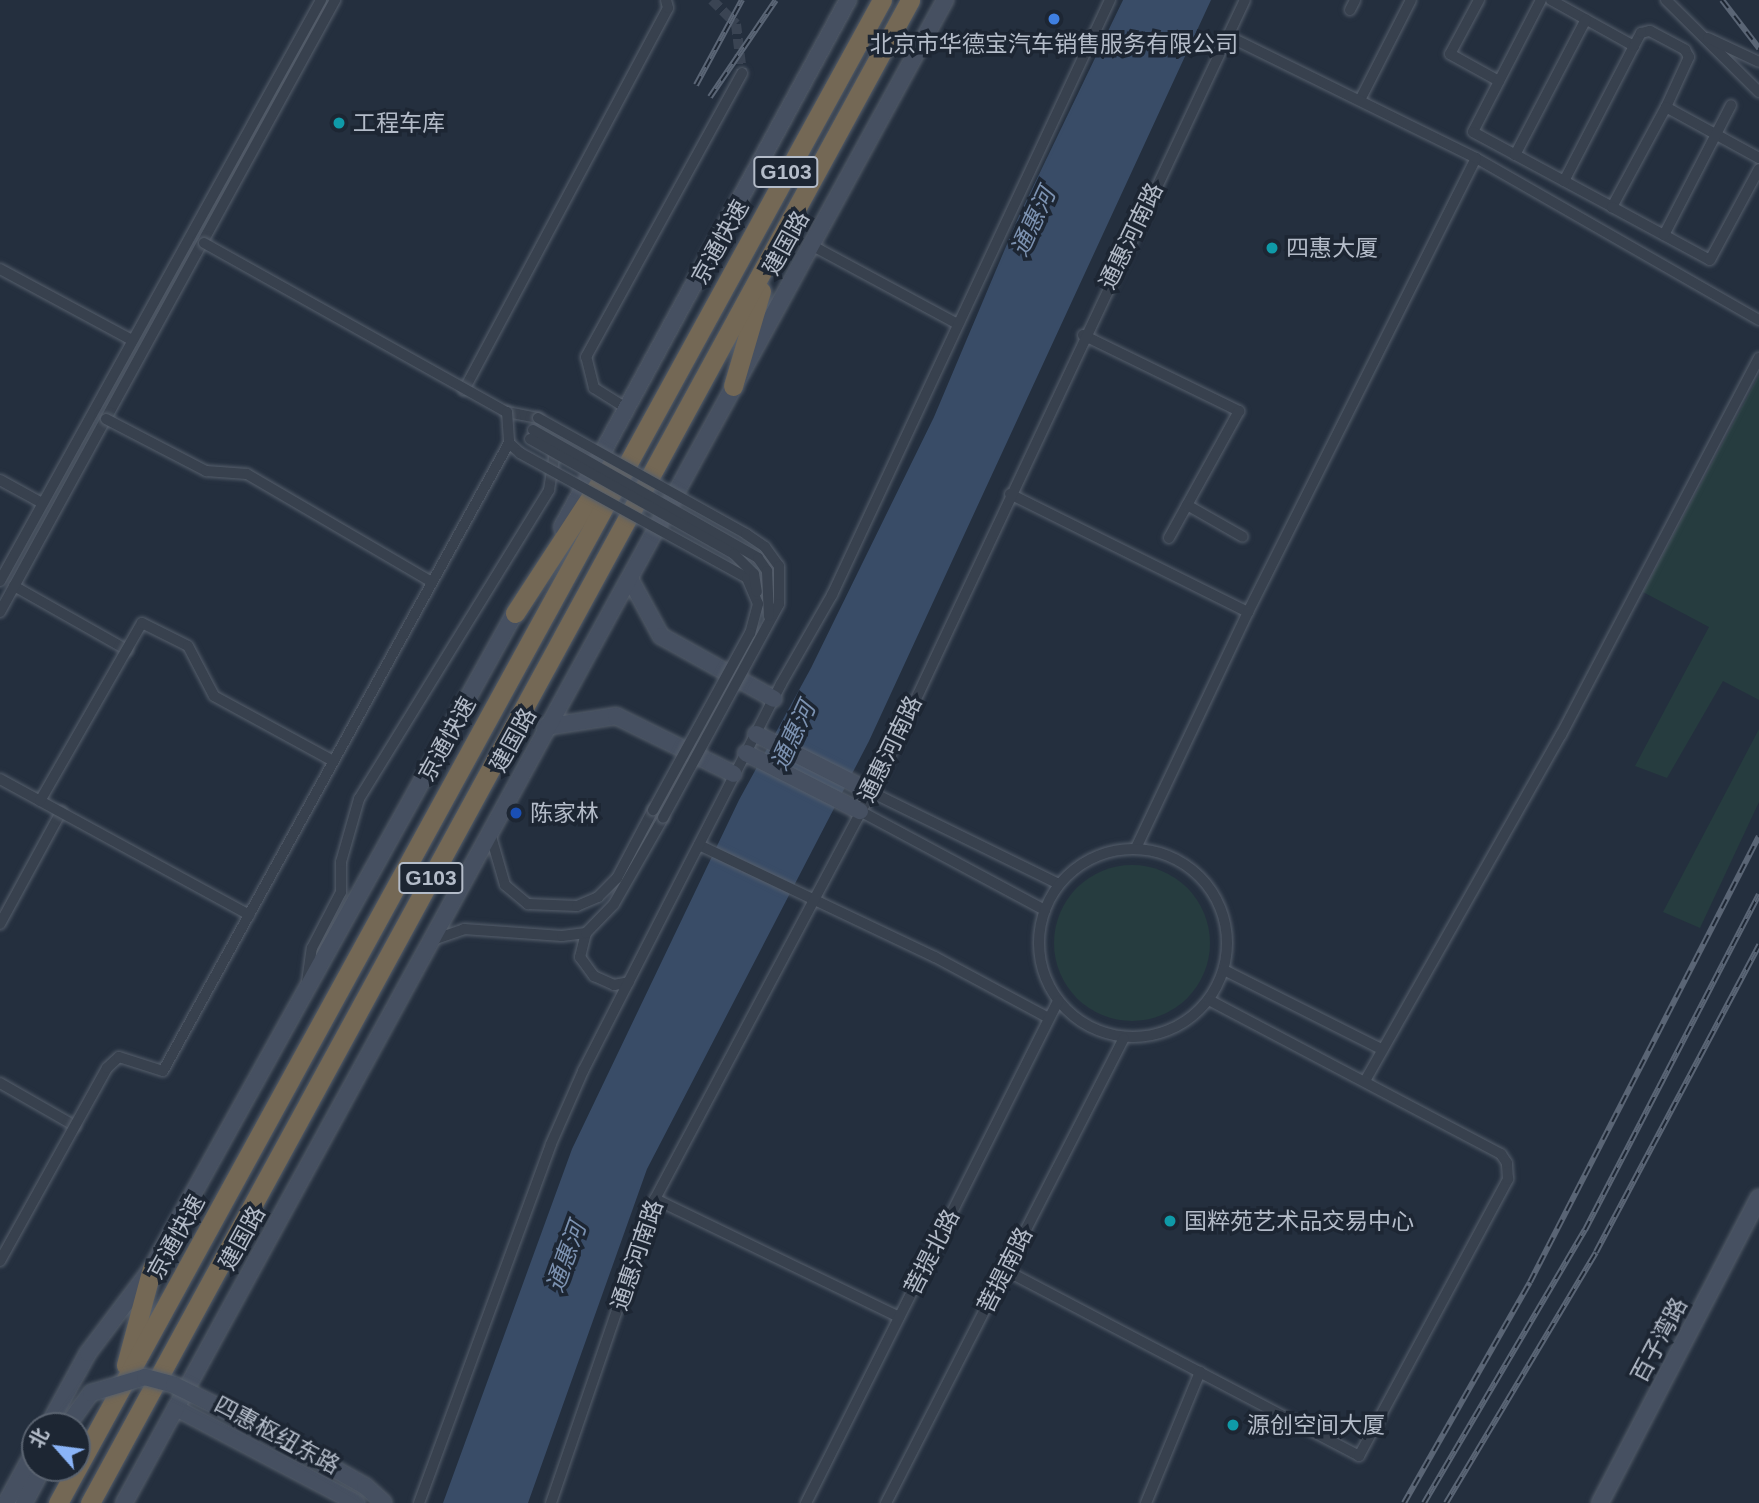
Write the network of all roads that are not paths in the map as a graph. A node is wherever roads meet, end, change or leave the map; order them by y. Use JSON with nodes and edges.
{"nodes":[{"id":1,"x":321,"y":0,"type":"edge"},
{"id":2,"x":335,"y":0,"type":"edge"},
{"id":3,"x":666,"y":0,"type":"edge"},
{"id":4,"x":848,"y":0,"type":"edge"},
{"id":5,"x":882,"y":0,"type":"edge"},
{"id":6,"x":910,"y":0,"type":"edge"},
{"id":7,"x":945,"y":0,"type":"edge"},
{"id":8,"x":1110,"y":0,"type":"edge"},
{"id":9,"x":1245,"y":0,"type":"edge"},
{"id":10,"x":1411,"y":0,"type":"edge"},
{"id":11,"x":1479,"y":0,"type":"edge"},
{"id":12,"x":1541,"y":0,"type":"edge"},
{"id":13,"x":1550,"y":0,"type":"edge"},
{"id":14,"x":1666,"y":0,"type":"edge"},
{"id":15,"x":1586,"y":19,"type":"junction"},
{"id":16,"x":1228,"y":36,"type":"junction"},
{"id":17,"x":1704,"y":36,"type":"junction"},
{"id":18,"x":1634,"y":46,"type":"junction"},
{"id":19,"x":1759,"y":62,"type":"edge"},
{"id":20,"x":742,"y":73,"type":"tunnel mouth"},
{"id":21,"x":1499,"y":81,"type":"junction"},
{"id":22,"x":1759,"y":92,"type":"edge"},
{"id":23,"x":1360,"y":100,"type":"junction"},
{"id":24,"x":1731,"y":105,"type":"dead end"},
{"id":25,"x":1666,"y":107,"type":"junction"},
{"id":26,"x":1716,"y":135,"type":"junction"},
{"id":27,"x":1516,"y":155,"type":"junction"},
{"id":28,"x":1476,"y":158,"type":"junction"},
{"id":29,"x":1759,"y":158,"type":"edge"},
{"id":30,"x":1759,"y":169,"type":"edge"},
{"id":31,"x":1564,"y":181,"type":"junction"},
{"id":32,"x":1612,"y":208,"type":"junction"},
{"id":33,"x":1664,"y":235,"type":"junction"},
{"id":34,"x":204,"y":243,"type":"junction"},
{"id":35,"x":811,"y":245,"type":"junction"},
{"id":36,"x":772,"y":253,"type":"junction"},
{"id":37,"x":0,"y":270,"type":"edge"},
{"id":38,"x":1759,"y":320,"type":"edge"},
{"id":39,"x":958,"y":324,"type":"junction"},
{"id":40,"x":1083,"y":335,"type":"junction"},
{"id":41,"x":132,"y":340,"type":"junction"},
{"id":42,"x":690,"y":345,"type":"junction"},
{"id":43,"x":1759,"y":358,"type":"edge"},
{"id":44,"x":733,"y":386,"type":"junction"},
{"id":45,"x":464,"y":390,"type":"junction"},
{"id":46,"x":626,"y":408,"type":"junction"},
{"id":47,"x":507,"y":412,"type":"junction"},
{"id":48,"x":106,"y":419,"type":"junction"},
{"id":49,"x":509,"y":443,"type":"junction"},
{"id":50,"x":555,"y":453,"type":"junction"},
{"id":51,"x":0,"y":480,"type":"edge"},
{"id":52,"x":1010,"y":494,"type":"junction"},
{"id":53,"x":43,"y":503,"type":"junction"},
{"id":54,"x":1187,"y":505,"type":"junction"},
{"id":55,"x":1243,"y":537,"type":"dead end"},
{"id":56,"x":1169,"y":538,"type":"dead end"},
{"id":57,"x":630,"y":579,"type":"junction"},
{"id":58,"x":0,"y":581,"type":"edge"},
{"id":59,"x":432,"y":582,"type":"junction"},
{"id":60,"x":14,"y":586,"type":"junction"},
{"id":61,"x":758,"y":604,"type":"junction"},
{"id":62,"x":0,"y":612,"type":"edge"},
{"id":63,"x":1248,"y":612,"type":"junction"},
{"id":64,"x":515,"y":613,"type":"junction"},
{"id":65,"x":767,"y":625,"type":"junction"},
{"id":66,"x":127,"y":650,"type":"junction"},
{"id":67,"x":774,"y":699,"type":"junction"},
{"id":68,"x":545,"y":727,"type":"junction"},
{"id":69,"x":756,"y":734,"type":"junction"},
{"id":70,"x":746,"y":753,"type":"junction"},
{"id":71,"x":334,"y":761,"type":"junction"},
{"id":72,"x":734,"y":774,"type":"junction"},
{"id":73,"x":0,"y":779,"type":"edge"},
{"id":74,"x":871,"y":792,"type":"junction"},
{"id":75,"x":40,"y":801,"type":"junction"},
{"id":76,"x":860,"y":811,"type":"junction"},
{"id":77,"x":61,"y":812,"type":"junction"},
{"id":78,"x":489,"y":830,"type":"junction"},
{"id":79,"x":699,"y":845,"type":"junction"},
{"id":80,"x":1136,"y":848,"type":"junction"},
{"id":81,"x":1059,"y":884,"type":"junction"},
{"id":82,"x":812,"y":897,"type":"junction"},
{"id":83,"x":1045,"y":910,"type":"junction"},
{"id":84,"x":249,"y":915,"type":"junction"},
{"id":85,"x":0,"y":924,"type":"edge"},
{"id":86,"x":586,"y":933,"type":"junction"},
{"id":87,"x":429,"y":941,"type":"junction"},
{"id":88,"x":1224,"y":970,"type":"junction"},
{"id":89,"x":629,"y":982,"type":"junction"},
{"id":90,"x":305,"y":995,"type":"junction"},
{"id":91,"x":1209,"y":1000,"type":"junction"},
{"id":92,"x":1058,"y":1001,"type":"junction"},
{"id":93,"x":1049,"y":1018,"type":"junction"},
{"id":94,"x":1124,"y":1038,"type":"junction"},
{"id":95,"x":1381,"y":1049,"type":"junction"},
{"id":96,"x":1365,"y":1081,"type":"junction"},
{"id":97,"x":0,"y":1083,"type":"edge"},
{"id":98,"x":75,"y":1126,"type":"junction"},
{"id":99,"x":1759,"y":1198,"type":"edge"},
{"id":100,"x":655,"y":1199,"type":"junction"},
{"id":101,"x":0,"y":1261,"type":"edge"},
{"id":102,"x":152,"y":1268,"type":"junction"},
{"id":103,"x":1005,"y":1270,"type":"junction"},
{"id":104,"x":900,"y":1317,"type":"junction"},
{"id":105,"x":1200,"y":1372,"type":"junction"},
{"id":106,"x":117,"y":1396,"type":"junction"},
{"id":107,"x":176,"y":1408,"type":"junction"},
{"id":108,"x":56,"y":1412,"type":"edge"},
{"id":109,"x":77,"y":1412,"type":"edge"},
{"id":110,"x":21,"y":1476,"type":"edge"},
{"id":111,"x":35,"y":1482,"type":"edge"},
{"id":112,"x":1150,"y":1501,"type":"edge"},
{"id":113,"x":6,"y":1503,"type":"edge"},
{"id":114,"x":24,"y":1503,"type":"edge"},
{"id":115,"x":58,"y":1503,"type":"edge"},
{"id":116,"x":90,"y":1503,"type":"edge"},
{"id":117,"x":124,"y":1503,"type":"edge"},
{"id":118,"x":357,"y":1503,"type":"edge"},
{"id":119,"x":384,"y":1503,"type":"edge"},
{"id":120,"x":419,"y":1503,"type":"edge"},
{"id":121,"x":551,"y":1503,"type":"edge"},
{"id":122,"x":806,"y":1503,"type":"edge"},
{"id":123,"x":886,"y":1503,"type":"edge"},
{"id":124,"x":1600,"y":1503,"type":"edge"}],
"edges":[{"from":1,"to":41,"type":"street"},
{"from":2,"to":34,"type":"street"},
{"from":3,"to":45,"type":"street"},
{"from":4,"to":46,"type":"main road"},
{"from":5,"to":42,"type":"highway","name":"京通快速","number":"G103"},
{"from":6,"to":36,"type":"highway","number":"G103"},
{"from":7,"to":35,"type":"main road","name":"建国路"},
{"from":8,"to":39,"type":"street"},
{"from":9,"to":16,"type":"street","name":"通惠河南路"},
{"from":10,"to":23,"type":"street"},
{"from":11,"to":21,"type":"street"},
{"from":12,"to":21,"type":"street"},
{"from":13,"to":15,"type":"street"},
{"from":14,"to":17,"type":"street"},
{"from":15,"to":18,"type":"street"},
{"from":15,"to":27,"type":"street"},
{"from":16,"to":23,"type":"street"},
{"from":16,"to":40,"type":"street","name":"通惠河南路"},
{"from":17,"to":19,"type":"street"},
{"from":17,"to":22,"type":"street"},
{"from":18,"to":25,"type":"street"},
{"from":18,"to":31,"type":"street"},
{"from":20,"to":46,"type":"street"},
{"from":21,"to":27,"type":"street"},
{"from":23,"to":28,"type":"street"},
{"from":24,"to":26,"type":"street"},
{"from":25,"to":26,"type":"street"},
{"from":25,"to":32,"type":"street"},
{"from":26,"to":29,"type":"street"},
{"from":26,"to":33,"type":"street"},
{"from":27,"to":31,"type":"street"},
{"from":28,"to":38,"type":"street"},
{"from":28,"to":63,"type":"street"},
{"from":30,"to":33,"type":"street"},
{"from":31,"to":32,"type":"street"},
{"from":32,"to":33,"type":"street"},
{"from":34,"to":45,"type":"street","bridge":true},
{"from":34,"to":48,"type":"street"},
{"from":35,"to":39,"type":"street"},
{"from":35,"to":44,"type":"main road","name":"建国路"},
{"from":36,"to":44,"type":"highway"},
{"from":36,"to":116,"type":"highway","number":"G103"},
{"from":37,"to":41,"type":"street"},
{"from":39,"to":67,"type":"street"},
{"from":40,"to":52,"type":"street","name":"通惠河南路"},
{"from":40,"to":54,"type":"street"},
{"from":41,"to":53,"type":"street"},
{"from":42,"to":64,"type":"highway"},
{"from":42,"to":106,"type":"highway","name":"京通快速","number":"G103"},
{"from":43,"to":95,"type":"street"},
{"from":44,"to":57,"type":"main road","name":"建国路"},
{"from":45,"to":47,"type":"street","bridge":true},
{"from":46,"to":64,"type":"main road"},
{"from":47,"to":49,"type":"street","bridge":true},
{"from":47,"to":65,"type":"street","bridge":true},
{"from":48,"to":59,"type":"street","bridge":true},
{"from":48,"to":60,"type":"street"},
{"from":49,"to":59,"type":"street","bridge":true},
{"from":49,"to":61,"type":"street","bridge":true},
{"from":50,"to":61,"type":"street","bridge":true},
{"from":50,"to":65,"type":"street","bridge":true},
{"from":50,"to":90,"type":"street"},
{"from":51,"to":53,"type":"street"},
{"from":52,"to":63,"type":"street"},
{"from":52,"to":74,"type":"street","name":"通惠河南路"},
{"from":53,"to":58,"type":"street"},
{"from":54,"to":55,"type":"street"},
{"from":54,"to":56,"type":"street"},
{"from":57,"to":67,"type":"main road"},
{"from":57,"to":68,"type":"main road","name":"建国路"},
{"from":59,"to":71,"type":"street","bridge":true},
{"from":60,"to":62,"type":"street"},
{"from":60,"to":66,"type":"street"},
{"from":61,"to":78,"type":"street","bridge":true},
{"from":63,"to":80,"type":"street"},
{"from":64,"to":90,"type":"main road"},
{"from":65,"to":86,"type":"street","bridge":true},
{"from":66,"to":71,"type":"street","bridge":true},
{"from":66,"to":75,"type":"street","bridge":true},
{"from":67,"to":69,"type":"street"},
{"from":68,"to":72,"type":"main road"},
{"from":68,"to":78,"type":"main road","name":"建国路"},
{"from":69,"to":70,"type":"street"},
{"from":69,"to":74,"type":"main road"},
{"from":70,"to":72,"type":"street"},
{"from":70,"to":76,"type":"main road"},
{"from":71,"to":84,"type":"street","bridge":true},
{"from":72,"to":79,"type":"street"},
{"from":73,"to":75,"type":"street","bridge":true},
{"from":74,"to":76,"type":"street","name":"通惠河南路"},
{"from":74,"to":81,"type":"street"},
{"from":75,"to":77,"type":"street","bridge":true},
{"from":76,"to":82,"type":"street","name":"通惠河南路"},
{"from":76,"to":83,"type":"street"},
{"from":77,"to":84,"type":"street","bridge":true},
{"from":77,"to":85,"type":"street"},
{"from":78,"to":87,"type":"main road","name":"建国路"},
{"from":79,"to":82,"type":"street"},
{"from":79,"to":89,"type":"street"},
{"from":80,"to":81,"type":"street"},
{"from":80,"to":88,"type":"street"},
{"from":81,"to":83,"type":"street"},
{"from":82,"to":93,"type":"street"},
{"from":82,"to":100,"type":"street","name":"通惠河南路"},
{"from":83,"to":92,"type":"street"},
{"from":84,"to":98,"type":"street","bridge":true},
{"from":86,"to":87,"type":"street"},
{"from":86,"to":89,"type":"street"},
{"from":87,"to":107,"type":"main road","name":"建国路"},
{"from":88,"to":91,"type":"street"},
{"from":88,"to":95,"type":"street"},
{"from":89,"to":120,"type":"street"},
{"from":90,"to":102,"type":"main road"},
{"from":91,"to":94,"type":"street"},
{"from":91,"to":96,"type":"street"},
{"from":92,"to":93,"type":"street","name":"菩提北路"},
{"from":92,"to":94,"type":"street"},
{"from":93,"to":104,"type":"street","name":"菩提北路"},
{"from":94,"to":103,"type":"street","name":"菩提南路"},
{"from":95,"to":96,"type":"street"},
{"from":96,"to":105,"type":"street"},
{"from":97,"to":98,"type":"street"},
{"from":98,"to":101,"type":"street","bridge":true},
{"from":99,"to":124,"type":"main road","name":"百子湾路"},
{"from":100,"to":104,"type":"street"},
{"from":100,"to":121,"type":"street","name":"通惠河南路"},
{"from":102,"to":106,"type":"highway"},
{"from":102,"to":108,"type":"main road"},
{"from":103,"to":105,"type":"street"},
{"from":103,"to":123,"type":"street","name":"菩提南路"},
{"from":104,"to":122,"type":"street","name":"菩提北路"},
{"from":105,"to":112,"type":"street"},
{"from":106,"to":115,"type":"highway","name":"京通快速","number":"G103"},
{"from":107,"to":117,"type":"main road","name":"建国路"},
{"from":107,"to":118,"type":"main road","name":"四惠枢纽东路"},
{"from":109,"to":119,"type":"main road","bridge":true},
{"from":110,"to":113,"type":"main road"},
{"from":111,"to":114,"type":"main road"}]}
